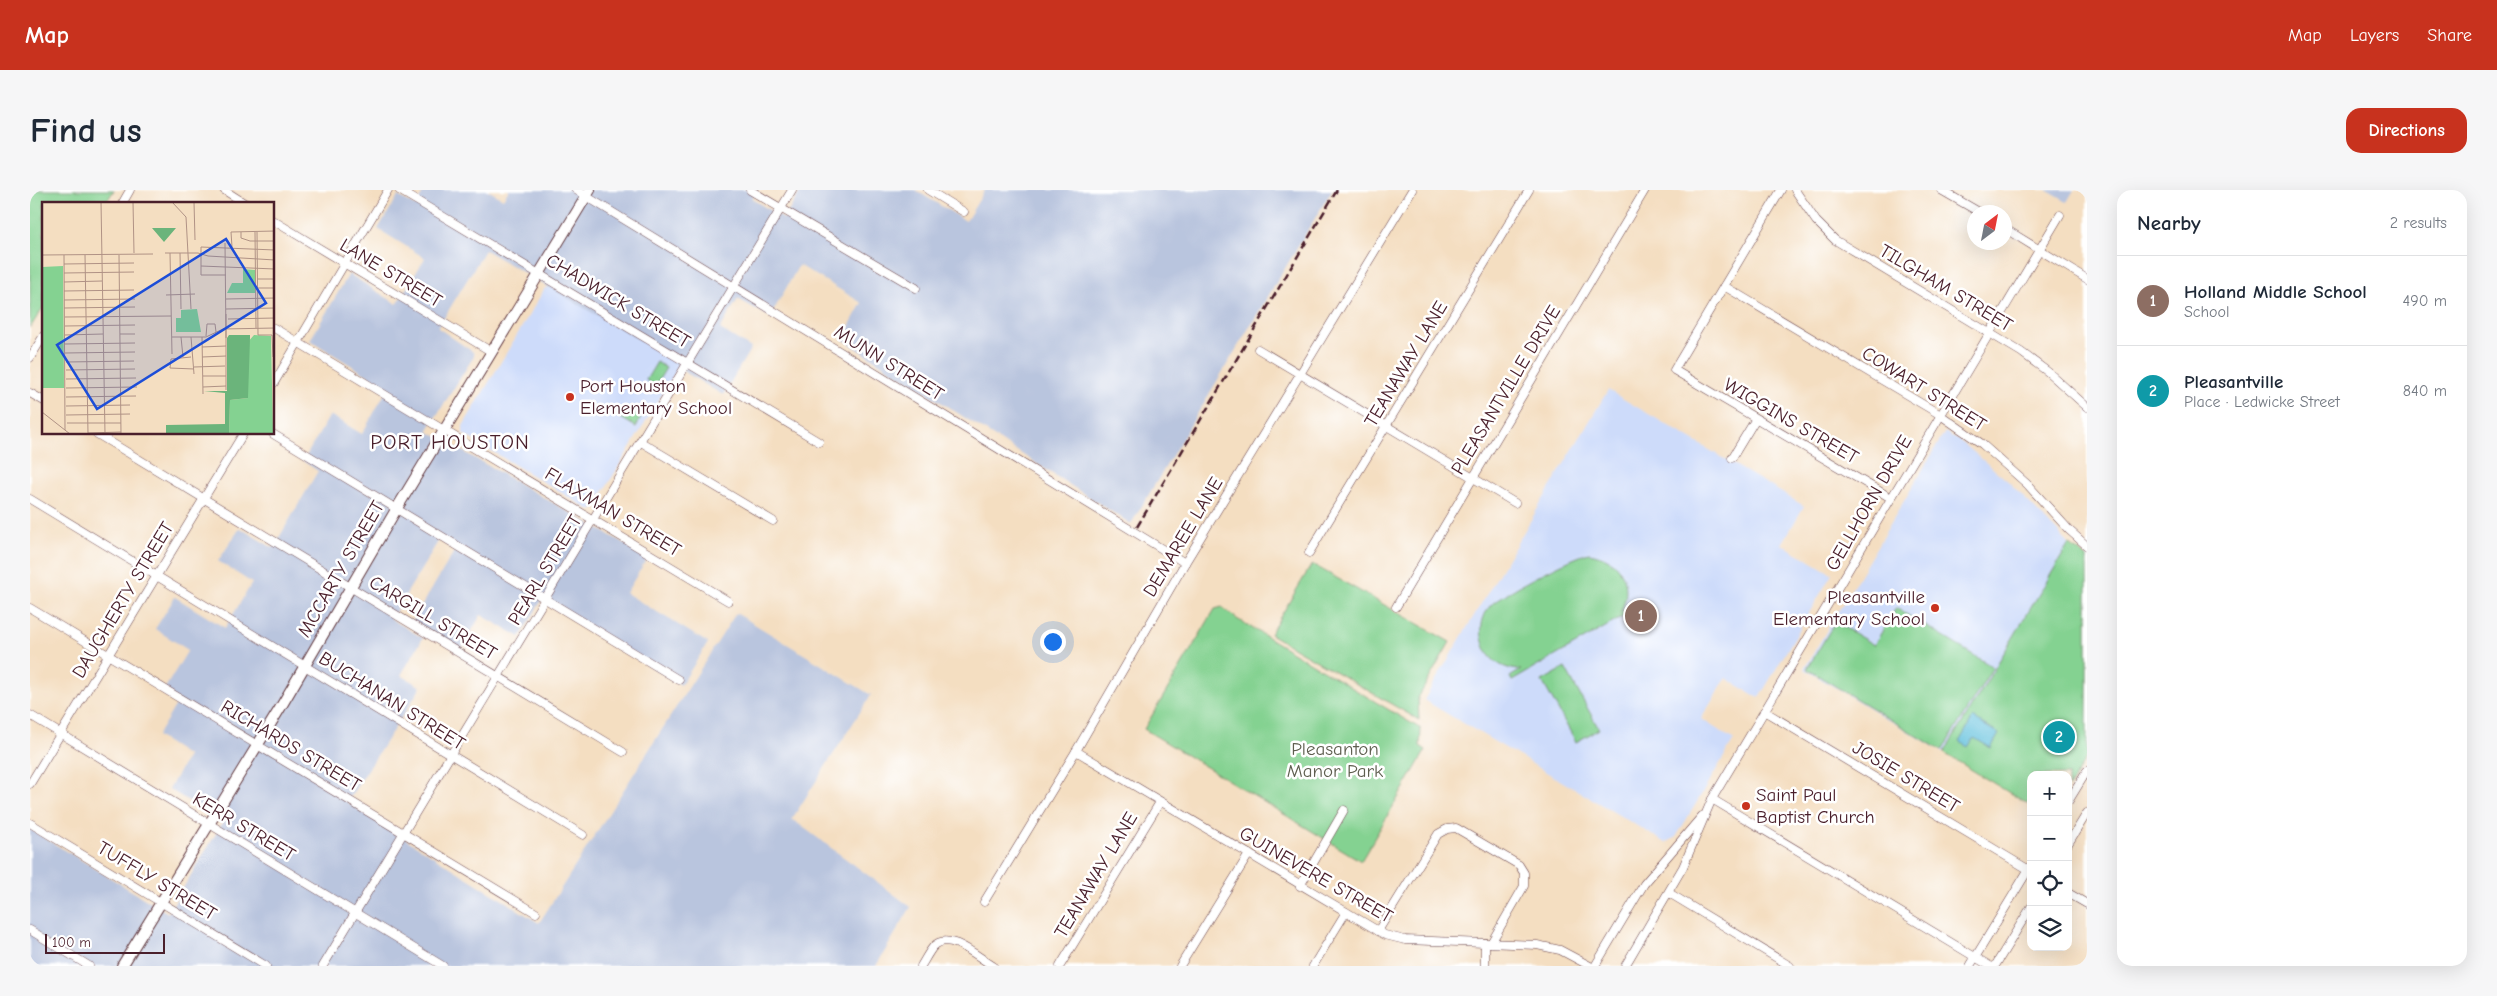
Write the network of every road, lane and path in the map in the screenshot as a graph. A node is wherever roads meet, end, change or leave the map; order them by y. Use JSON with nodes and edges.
{"nodes":[{"id":1,"x":130,"y":190,"type":"edge"},
{"id":2,"x":224,"y":190,"type":"edge"},
{"id":3,"x":388,"y":190,"type":"edge"},
{"id":4,"x":399,"y":190,"type":"edge"},
{"id":5,"x":576,"y":190,"type":"edge"},
{"id":6,"x":750,"y":190,"type":"edge"},
{"id":7,"x":792,"y":190,"type":"edge"},
{"id":8,"x":928,"y":190,"type":"edge"},
{"id":9,"x":1412,"y":190,"type":"edge"},
{"id":10,"x":1529,"y":190,"type":"edge"},
{"id":11,"x":1645,"y":190,"type":"edge"},
{"id":12,"x":1781,"y":190,"type":"edge"},
{"id":13,"x":1795,"y":190,"type":"edge"},
{"id":14,"x":1941,"y":190,"type":"edge"},
{"id":15,"x":588,"y":193,"type":"edge"},
{"id":16,"x":123,"y":202,"type":"edge"},
{"id":17,"x":243,"y":202,"type":"edge"},
{"id":18,"x":1967,"y":205,"type":"edge"},
{"id":19,"x":781,"y":209,"type":"junction"},
{"id":20,"x":964,"y":212,"type":"dead end"},
{"id":21,"x":2060,"y":214,"type":"dead end"},
{"id":22,"x":275,"y":221,"type":"edge"},
{"id":23,"x":2012,"y":233,"type":"edge"},
{"id":24,"x":2039,"y":249,"type":"junction"},
{"id":25,"x":345,"y":264,"type":"junction"},
{"id":26,"x":540,"y":273,"type":"junction"},
{"id":27,"x":2087,"y":279,"type":"edge"},
{"id":28,"x":1724,"y":286,"type":"junction"},
{"id":29,"x":735,"y":288,"type":"junction"},
{"id":30,"x":916,"y":288,"type":"dead end"},
{"id":31,"x":275,"y":329,"type":"edge"},
{"id":32,"x":1989,"y":332,"type":"junction"},
{"id":33,"x":42,"y":338,"type":"edge"},
{"id":34,"x":298,"y":344,"type":"junction"},
{"id":35,"x":1258,"y":349,"type":"dead end"},
{"id":36,"x":492,"y":352,"type":"junction"},
{"id":37,"x":30,"y":358,"type":"edge"},
{"id":38,"x":689,"y":363,"type":"junction"},
{"id":39,"x":1301,"y":374,"type":"junction"},
{"id":40,"x":275,"y":381,"type":"edge"},
{"id":41,"x":30,"y":393,"type":"edge"},
{"id":42,"x":42,"y":400,"type":"edge"},
{"id":43,"x":2087,"y":407,"type":"edge"},
{"id":44,"x":1939,"y":414,"type":"junction"},
{"id":45,"x":1755,"y":420,"type":"junction"},
{"id":46,"x":1387,"y":426,"type":"junction"},
{"id":47,"x":444,"y":429,"type":"junction"},
{"id":48,"x":99,"y":435,"type":"edge"},
{"id":49,"x":242,"y":435,"type":"edge"},
{"id":50,"x":275,"y":435,"type":"edge"},
{"id":51,"x":641,"y":442,"type":"junction"},
{"id":52,"x":819,"y":442,"type":"dead end"},
{"id":53,"x":1732,"y":458,"type":"dead end"},
{"id":54,"x":1473,"y":477,"type":"junction"},
{"id":55,"x":203,"y":498,"type":"junction"},
{"id":56,"x":1891,"y":498,"type":"junction"},
{"id":57,"x":30,"y":499,"type":"edge"},
{"id":58,"x":1515,"y":504,"type":"dead end"},
{"id":59,"x":396,"y":508,"type":"junction"},
{"id":60,"x":594,"y":520,"type":"junction"},
{"id":61,"x":773,"y":521,"type":"dead end"},
{"id":62,"x":2087,"y":546,"type":"edge"},
{"id":63,"x":1309,"y":554,"type":"dead end"},
{"id":64,"x":1184,"y":563,"type":"junction"},
{"id":65,"x":156,"y":576,"type":"junction"},
{"id":66,"x":350,"y":588,"type":"junction"},
{"id":67,"x":546,"y":599,"type":"junction"},
{"id":68,"x":728,"y":601,"type":"dead end"},
{"id":69,"x":1396,"y":607,"type":"dead end"},
{"id":70,"x":30,"y":608,"type":"edge"},
{"id":71,"x":108,"y":655,"type":"junction"},
{"id":72,"x":305,"y":666,"type":"junction"},
{"id":73,"x":498,"y":677,"type":"junction"},
{"id":74,"x":679,"y":680,"type":"dead end"},
{"id":75,"x":1764,"y":711,"type":"junction"},
{"id":76,"x":30,"y":715,"type":"edge"},
{"id":77,"x":62,"y":734,"type":"junction"},
{"id":78,"x":257,"y":744,"type":"junction"},
{"id":79,"x":1076,"y":750,"type":"junction"},
{"id":80,"x":623,"y":752,"type":"dead end"},
{"id":81,"x":450,"y":756,"type":"junction"},
{"id":82,"x":2087,"y":771,"type":"edge"},
{"id":83,"x":30,"y":784,"type":"edge"},
{"id":84,"x":2084,"y":784,"type":"edge"},
{"id":85,"x":2072,"y":798,"type":"edge"},
{"id":86,"x":1712,"y":799,"type":"junction"},
{"id":87,"x":1160,"y":802,"type":"junction"},
{"id":88,"x":1708,"y":809,"type":"junction"},
{"id":89,"x":1344,"y":810,"type":"dead end"},
{"id":90,"x":2087,"y":813,"type":"edge"},
{"id":91,"x":30,"y":823,"type":"edge"},
{"id":92,"x":208,"y":824,"type":"junction"},
{"id":93,"x":404,"y":833,"type":"junction"},
{"id":94,"x":583,"y":835,"type":"dead end"},
{"id":95,"x":2072,"y":837,"type":"edge"},
{"id":96,"x":1248,"y":854,"type":"junction"},
{"id":97,"x":2027,"y":866,"type":"edge"},
{"id":98,"x":2027,"y":873,"type":"edge"},
{"id":99,"x":1300,"y":886,"type":"junction"},
{"id":100,"x":1669,"y":894,"type":"junction"},
{"id":101,"x":2072,"y":895,"type":"edge"},
{"id":102,"x":160,"y":902,"type":"junction"},
{"id":103,"x":984,"y":902,"type":"dead end"},
{"id":104,"x":2087,"y":904,"type":"edge"},
{"id":105,"x":1346,"y":912,"type":"junction"},
{"id":106,"x":536,"y":913,"type":"dead end"},
{"id":107,"x":356,"y":914,"type":"junction"},
{"id":108,"x":2027,"y":914,"type":"edge"},
{"id":109,"x":30,"y":930,"type":"edge"},
{"id":110,"x":1378,"y":931,"type":"junction"},
{"id":111,"x":1488,"y":943,"type":"junction"},
{"id":112,"x":1975,"y":958,"type":"junction"},
{"id":113,"x":89,"y":966,"type":"edge"},
{"id":114,"x":122,"y":966,"type":"edge"},
{"id":115,"x":266,"y":966,"type":"edge"},
{"id":116,"x":323,"y":966,"type":"edge"},
{"id":117,"x":442,"y":966,"type":"edge"},
{"id":118,"x":921,"y":966,"type":"edge"},
{"id":119,"x":993,"y":966,"type":"edge"},
{"id":120,"x":1060,"y":966,"type":"edge"},
{"id":121,"x":1180,"y":966,"type":"edge"},
{"id":122,"x":1313,"y":966,"type":"edge"},
{"id":123,"x":1485,"y":966,"type":"edge"},
{"id":124,"x":1590,"y":966,"type":"edge"},
{"id":125,"x":1595,"y":966,"type":"edge"},
{"id":126,"x":1625,"y":966,"type":"edge"},
{"id":127,"x":1790,"y":966,"type":"edge"},
{"id":128,"x":1970,"y":966,"type":"edge"},
{"id":129,"x":1990,"y":966,"type":"edge"},
{"id":130,"x":1995,"y":966,"type":"edge"}],
"edges":[{"from":1,"to":16,"type":"street"},
{"from":2,"to":17,"type":"street"},
{"from":3,"to":25,"type":"street"},
{"from":4,"to":26,"type":"street","name":"CHADWICK STREET"},
{"from":5,"to":15,"type":"street","name":"MUNN STREET"},
{"from":6,"to":19,"type":"street"},
{"from":7,"to":19,"type":"street","name":"PEARL STREET"},
{"from":8,"to":20,"type":"street"},
{"from":9,"to":39,"type":"street","name":"DEMAREE LANE"},
{"from":10,"to":46,"type":"street","name":"TEANAWAY LANE"},
{"from":11,"to":54,"type":"street","name":"PLEASANTVILLE DRIVE"},
{"from":12,"to":28,"type":"street"},
{"from":13,"to":32,"type":"street","name":"TILGHAM STREET"},
{"from":14,"to":18,"type":"street"},
{"from":15,"to":26,"type":"main road","name":"MCCARTY STREET"},
{"from":15,"to":29,"type":"street","name":"MUNN STREET"},
{"from":19,"to":29,"type":"street","name":"PEARL STREET"},
{"from":19,"to":30,"type":"street"},
{"from":21,"to":24,"type":"street","name":"GELLHORN DRIVE"},
{"from":22,"to":25,"type":"street","name":"LANE STREET"},
{"from":23,"to":24,"type":"street"},
{"from":24,"to":27,"type":"street"},
{"from":24,"to":32,"type":"street","name":"GELLHORN DRIVE"},
{"from":25,"to":34,"type":"street"},
{"from":25,"to":36,"type":"street","name":"LANE STREET"},
{"from":26,"to":36,"type":"main road","name":"MCCARTY STREET"},
{"from":26,"to":38,"type":"street","name":"CHADWICK STREET"},
{"from":28,"to":44,"type":"street","name":"COWART STREET"},
{"from":28,"to":45,"type":"street","name":"WIGGINS STREET"},
{"from":29,"to":38,"type":"street","name":"PEARL STREET"},
{"from":29,"to":64,"type":"street","name":"MUNN STREET"},
{"from":31,"to":34,"type":"street","name":"FLAXMAN STREET"},
{"from":32,"to":43,"type":"street","name":"TILGHAM STREET"},
{"from":32,"to":44,"type":"street","name":"GELLHORN DRIVE"},
{"from":33,"to":37,"type":"street"},
{"from":34,"to":40,"type":"street"},
{"from":34,"to":47,"type":"street","name":"FLAXMAN STREET"},
{"from":35,"to":39,"type":"street"},
{"from":36,"to":47,"type":"main road","name":"MCCARTY STREET"},
{"from":38,"to":51,"type":"street","name":"PEARL STREET"},
{"from":38,"to":52,"type":"street","name":"CHADWICK STREET"},
{"from":39,"to":46,"type":"street"},
{"from":39,"to":64,"type":"street","name":"DEMAREE LANE"},
{"from":41,"to":42,"type":"street"},
{"from":44,"to":56,"type":"street","name":"GELLHORN DRIVE"},
{"from":44,"to":62,"type":"street","name":"COWART STREET"},
{"from":45,"to":53,"type":"street"},
{"from":45,"to":56,"type":"street","name":"WIGGINS STREET"},
{"from":46,"to":54,"type":"street"},
{"from":46,"to":63,"type":"street","name":"TEANAWAY LANE"},
{"from":47,"to":59,"type":"main road","name":"MCCARTY STREET"},
{"from":47,"to":60,"type":"street","name":"FLAXMAN STREET"},
{"from":48,"to":55,"type":"street","name":"CARGILL STREET"},
{"from":49,"to":55,"type":"street","name":"DAUGHERTY STREET"},
{"from":50,"to":59,"type":"street"},
{"from":51,"to":60,"type":"street","name":"PEARL STREET"},
{"from":51,"to":61,"type":"street"},
{"from":54,"to":58,"type":"street"},
{"from":54,"to":69,"type":"street","name":"PLEASANTVILLE DRIVE"},
{"from":55,"to":65,"type":"street","name":"DAUGHERTY STREET"},
{"from":55,"to":66,"type":"street","name":"CARGILL STREET"},
{"from":56,"to":75,"type":"street","name":"GELLHORN DRIVE"},
{"from":57,"to":65,"type":"street","name":"BUCHANAN STREET"},
{"from":59,"to":66,"type":"main road","name":"MCCARTY STREET"},
{"from":59,"to":67,"type":"street"},
{"from":60,"to":67,"type":"street","name":"PEARL STREET"},
{"from":60,"to":68,"type":"street","name":"FLAXMAN STREET"},
{"from":64,"to":79,"type":"street","name":"DEMAREE LANE"},
{"from":65,"to":71,"type":"street","name":"DAUGHERTY STREET"},
{"from":65,"to":72,"type":"street","name":"BUCHANAN STREET"},
{"from":66,"to":72,"type":"main road","name":"MCCARTY STREET"},
{"from":66,"to":73,"type":"street","name":"CARGILL STREET"},
{"from":67,"to":73,"type":"street","name":"PEARL STREET"},
{"from":67,"to":74,"type":"street"},
{"from":70,"to":71,"type":"street","name":"RICHARDS STREET"},
{"from":71,"to":77,"type":"street","name":"DAUGHERTY STREET"},
{"from":71,"to":78,"type":"street","name":"RICHARDS STREET"},
{"from":72,"to":78,"type":"main road","name":"MCCARTY STREET"},
{"from":72,"to":81,"type":"street","name":"BUCHANAN STREET"},
{"from":73,"to":80,"type":"street","name":"CARGILL STREET"},
{"from":73,"to":81,"type":"street","name":"PEARL STREET"},
{"from":75,"to":86,"type":"street","name":"GELLHORN DRIVE"},
{"from":75,"to":97,"type":"street","name":"JOSIE STREET"},
{"from":76,"to":77,"type":"street","name":"KERR STREET"},
{"from":77,"to":83,"type":"street","name":"DAUGHERTY STREET"},
{"from":77,"to":92,"type":"street","name":"KERR STREET"},
{"from":78,"to":92,"type":"main road","name":"MCCARTY STREET"},
{"from":78,"to":93,"type":"street","name":"RICHARDS STREET"},
{"from":79,"to":87,"type":"street","name":"GUINEVERE STREET"},
{"from":79,"to":103,"type":"street","name":"DEMAREE LANE"},
{"from":81,"to":93,"type":"street","name":"PEARL STREET"},
{"from":81,"to":94,"type":"street","name":"BUCHANAN STREET"},
{"from":82,"to":84,"type":"street"},
{"from":84,"to":85,"type":"street"},
{"from":86,"to":88,"type":"street","name":"GELLHORN DRIVE"},
{"from":86,"to":112,"type":"street"},
{"from":87,"to":96,"type":"street","name":"GUINEVERE STREET"},
{"from":87,"to":120,"type":"street","name":"TEANAWAY LANE"},
{"from":88,"to":100,"type":"street","name":"GELLHORN DRIVE"},
{"from":88,"to":125,"type":"street","name":"GELLHORN DRIVE"},
{"from":89,"to":99,"type":"street"},
{"from":90,"to":95,"type":"street"},
{"from":91,"to":102,"type":"street","name":"TUFFLY STREET"},
{"from":92,"to":102,"type":"main road","name":"MCCARTY STREET"},
{"from":92,"to":107,"type":"street","name":"KERR STREET"},
{"from":93,"to":106,"type":"street","name":"RICHARDS STREET"},
{"from":93,"to":107,"type":"street","name":"PEARL STREET"},
{"from":96,"to":99,"type":"street","name":"GUINEVERE STREET"},
{"from":96,"to":121,"type":"street"},
{"from":98,"to":112,"type":"street"},
{"from":99,"to":105,"type":"street","name":"GUINEVERE STREET"},
{"from":100,"to":126,"type":"street","name":"GELLHORN DRIVE"},
{"from":100,"to":127,"type":"street"},
{"from":101,"to":104,"type":"street"},
{"from":102,"to":114,"type":"main road","name":"MCCARTY STREET"},
{"from":102,"to":115,"type":"street","name":"TUFFLY STREET"},
{"from":105,"to":110,"type":"street","name":"GUINEVERE STREET"},
{"from":105,"to":122,"type":"street"},
{"from":107,"to":116,"type":"street","name":"PEARL STREET"},
{"from":107,"to":117,"type":"street","name":"KERR STREET"},
{"from":108,"to":130,"type":"street"},
{"from":109,"to":113,"type":"street"},
{"from":110,"to":111,"type":"street","name":"GUINEVERE STREET"},
{"from":110,"to":111,"type":"street"},
{"from":111,"to":123,"type":"street"},
{"from":111,"to":124,"type":"street","name":"GUINEVERE STREET"},
{"from":112,"to":128,"type":"street"},
{"from":112,"to":129,"type":"street"},
{"from":118,"to":119,"type":"street"}]}
